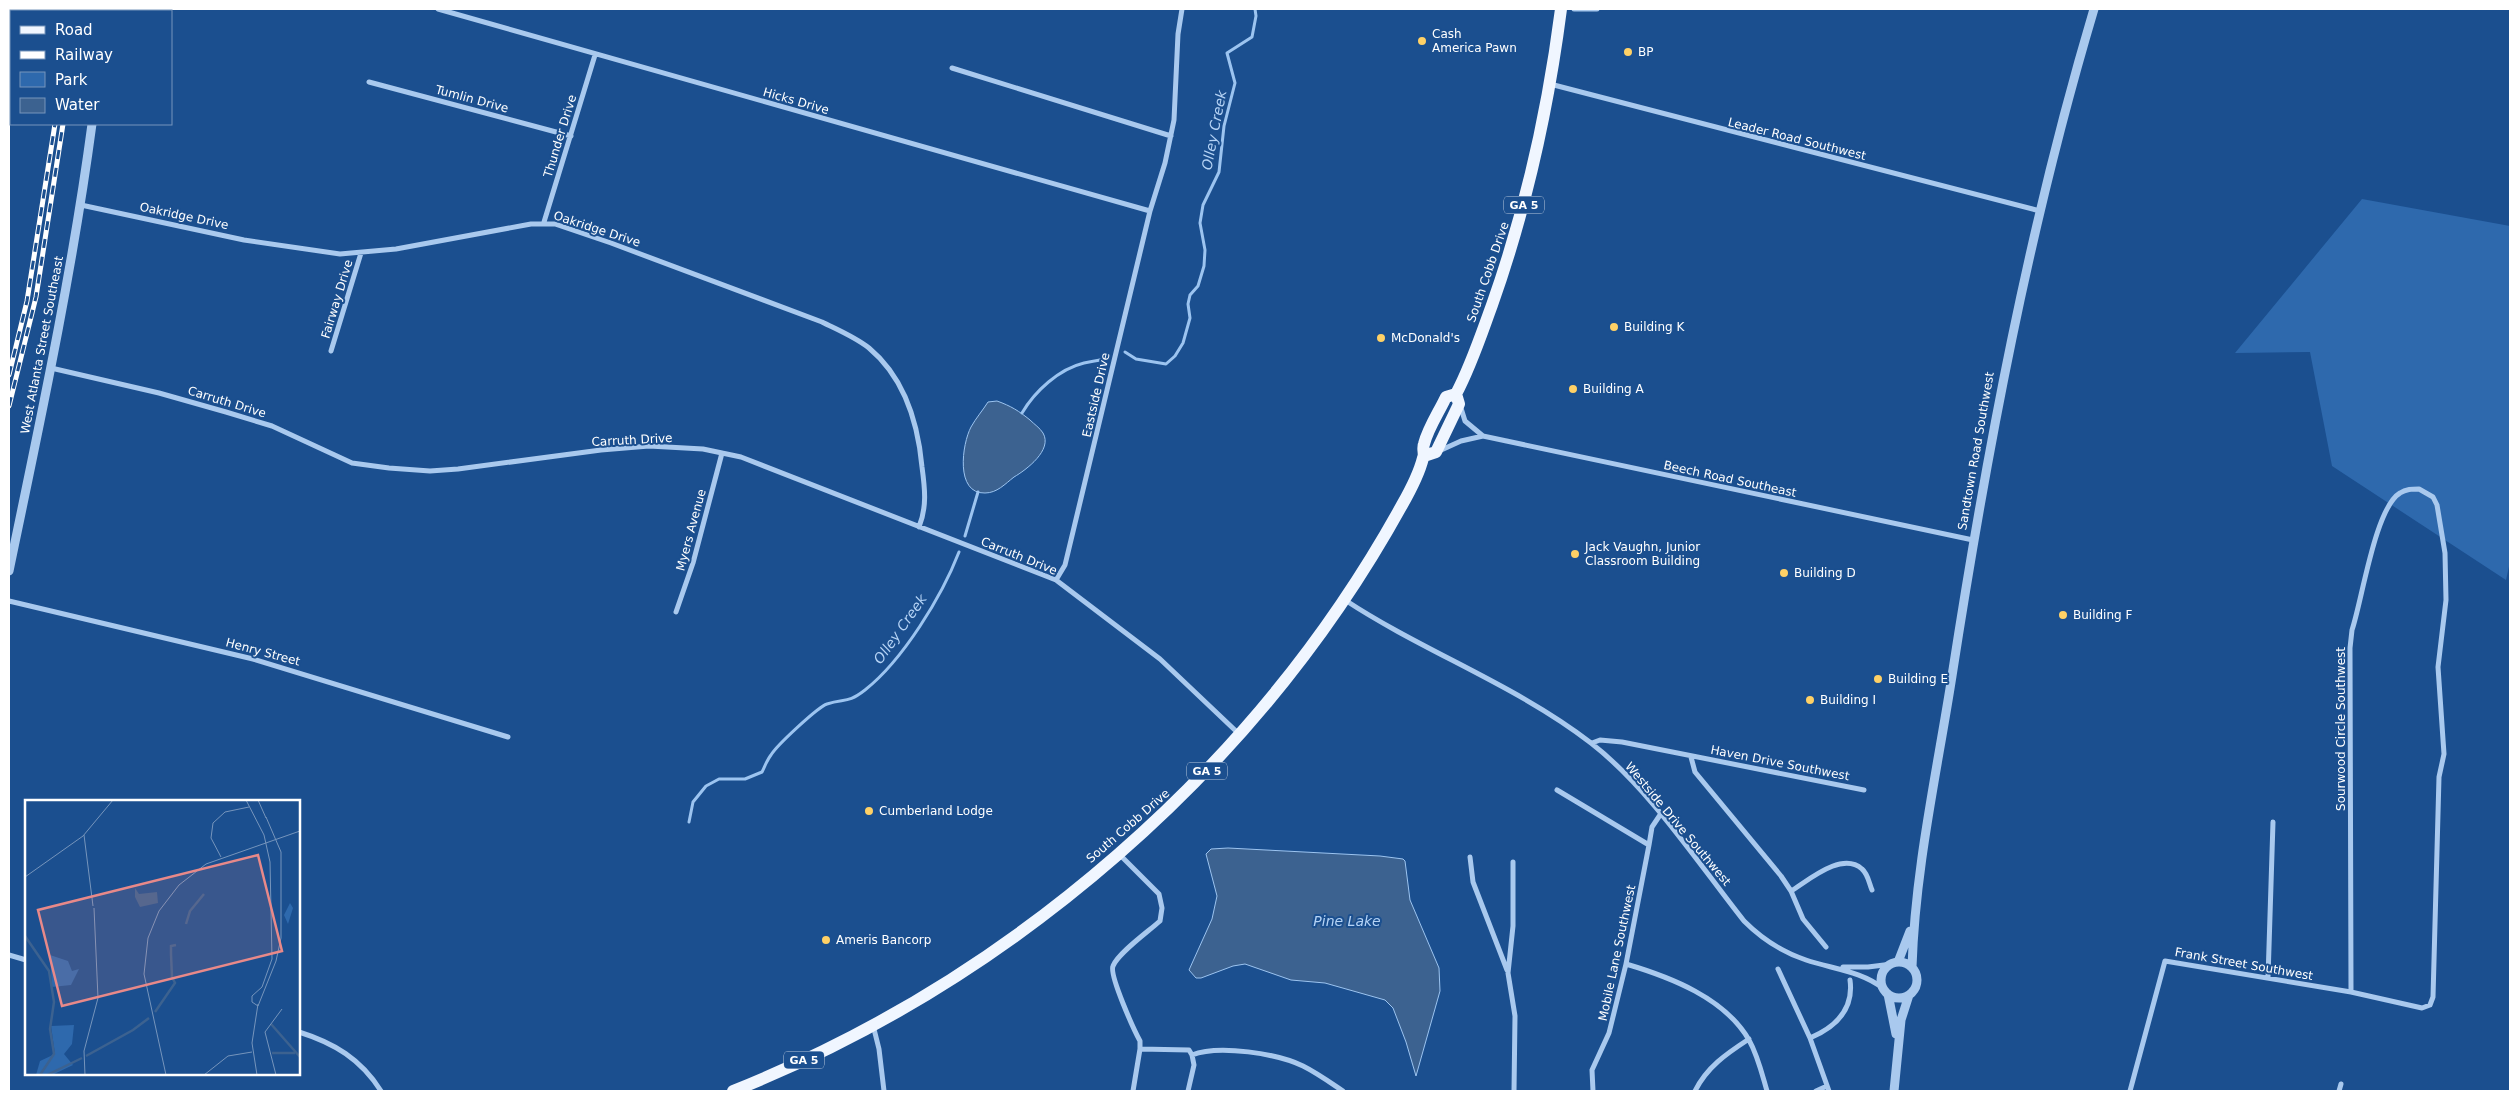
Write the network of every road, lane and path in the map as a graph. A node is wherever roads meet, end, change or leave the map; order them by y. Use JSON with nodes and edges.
{"nodes":[{"id":1,"x":438,"y":9,"type":"edge"},
{"id":2,"x":1182,"y":9,"type":"edge"},
{"id":3,"x":1560,"y":9,"type":"edge"},
{"id":4,"x":1574,"y":9,"type":"edge"},
{"id":5,"x":1597,"y":9,"type":"edge"},
{"id":6,"x":2094,"y":9,"type":"edge"},
{"id":7,"x":595,"y":55,"type":"junction"},
{"id":8,"x":952,"y":68,"type":"dead end"},
{"id":9,"x":368,"y":82,"type":"dead end"},
{"id":10,"x":1550,"y":84,"type":"junction"},
{"id":11,"x":92,"y":125,"type":"edge"},
{"id":12,"x":571,"y":136,"type":"junction"},
{"id":13,"x":1171,"y":136,"type":"junction"},
{"id":14,"x":81,"y":205,"type":"junction"},
{"id":15,"x":1150,"y":211,"type":"junction"},
{"id":16,"x":2040,"y":211,"type":"junction"},
{"id":17,"x":544,"y":222,"type":"junction"},
{"id":18,"x":361,"y":253,"type":"junction"},
{"id":19,"x":331,"y":351,"type":"dead end"},
{"id":20,"x":51,"y":368,"type":"junction"},
{"id":21,"x":1458,"y":399,"type":"junction"},
{"id":22,"x":1483,"y":436,"type":"junction"},
{"id":23,"x":722,"y":453,"type":"junction"},
{"id":24,"x":1430,"y":454,"type":"junction"},
{"id":25,"x":920,"y":528,"type":"junction"},
{"id":26,"x":1973,"y":540,"type":"junction"},
{"id":27,"x":9,"y":570,"type":"edge"},
{"id":28,"x":1056,"y":580,"type":"junction"},
{"id":29,"x":1345,"y":599,"type":"junction"},
{"id":30,"x":9,"y":601,"type":"edge"},
{"id":31,"x":676,"y":612,"type":"dead end"},
{"id":32,"x":1240,"y":735,"type":"junction"},
{"id":33,"x":508,"y":737,"type":"dead end"},
{"id":34,"x":1592,"y":743,"type":"junction"},
{"id":35,"x":1692,"y":757,"type":"junction"},
{"id":36,"x":1557,"y":790,"type":"dead end"},
{"id":37,"x":1864,"y":790,"type":"dead end"},
{"id":38,"x":1660,"y":815,"type":"junction"},
{"id":39,"x":2272,"y":822,"type":"dead end"},
{"id":40,"x":1649,"y":845,"type":"junction"},
{"id":41,"x":1119,"y":853,"type":"junction"},
{"id":42,"x":1470,"y":857,"type":"dead end"},
{"id":43,"x":1513,"y":862,"type":"dead end"},
{"id":44,"x":1872,"y":890,"type":"dead end"},
{"id":45,"x":1791,"y":891,"type":"junction"},
{"id":46,"x":1916,"y":904,"type":"junction"},
{"id":47,"x":1826,"y":947,"type":"dead end"},
{"id":48,"x":9,"y":955,"type":"edge"},
{"id":49,"x":25,"y":960,"type":"edge"},
{"id":50,"x":1895,"y":963,"type":"junction"},
{"id":51,"x":1626,"y":964,"type":"junction"},
{"id":52,"x":1837,"y":967,"type":"junction"},
{"id":53,"x":1912,"y":967,"type":"junction"},
{"id":54,"x":1778,"y":969,"type":"dead end"},
{"id":55,"x":1508,"y":973,"type":"junction"},
{"id":56,"x":2268,"y":978,"type":"junction"},
{"id":57,"x":1850,"y":980,"type":"dead end"},
{"id":58,"x":1886,"y":992,"type":"junction"},
{"id":59,"x":2351,"y":992,"type":"junction"},
{"id":60,"x":1909,"y":995,"type":"junction"},
{"id":61,"x":2422,"y":1008,"type":"joint"},
{"id":62,"x":873,"y":1023,"type":"junction"},
{"id":63,"x":300,"y":1032,"type":"edge"},
{"id":64,"x":1810,"y":1038,"type":"junction"},
{"id":65,"x":1749,"y":1040,"type":"junction"},
{"id":66,"x":1140,"y":1049,"type":"junction"},
{"id":67,"x":1898,"y":1052,"type":"junction"},
{"id":68,"x":1192,"y":1055,"type":"junction"},
{"id":69,"x":2341,"y":1084,"type":"dead end"},
{"id":70,"x":1828,"y":1089,"type":"edge"},
{"id":71,"x":381,"y":1091,"type":"edge"},
{"id":72,"x":733,"y":1091,"type":"edge"},
{"id":73,"x":884,"y":1091,"type":"edge"},
{"id":74,"x":1133,"y":1091,"type":"edge"},
{"id":75,"x":1188,"y":1091,"type":"edge"},
{"id":76,"x":1343,"y":1091,"type":"edge"},
{"id":77,"x":1514,"y":1091,"type":"edge"},
{"id":78,"x":1593,"y":1091,"type":"edge"},
{"id":79,"x":1695,"y":1091,"type":"edge"},
{"id":80,"x":1767,"y":1091,"type":"edge"},
{"id":81,"x":1816,"y":1091,"type":"edge"},
{"id":82,"x":1894,"y":1091,"type":"edge"},
{"id":83,"x":2130,"y":1091,"type":"edge"},
{"id":84,"x":2339,"y":1091,"type":"edge"}],
"edges":[{"from":1,"to":7,"type":"street","name":"Hicks Drive"},
{"from":2,"to":13,"type":"street","name":"Eastside Drive"},
{"from":3,"to":10,"type":"main road","name":"South Cobb Drive","number":"GA 5"},
{"from":4,"to":5,"type":"street"},
{"from":6,"to":16,"type":"street","name":"Sandtown Road Southwest"},
{"from":7,"to":12,"type":"street","name":"Thunder Drive"},
{"from":7,"to":15,"type":"street","name":"Hicks Drive"},
{"from":8,"to":13,"type":"street"},
{"from":9,"to":12,"type":"street","name":"Tumlin Drive"},
{"from":10,"to":16,"type":"street","name":"Leader Road Southwest"},
{"from":10,"to":21,"type":"main road","name":"South Cobb Drive","number":"GA 5"},
{"from":11,"to":14,"type":"street","name":"West Atlanta Street Southeast"},
{"from":12,"to":17,"type":"street","name":"Thunder Drive"},
{"from":13,"to":15,"type":"street","name":"Eastside Drive"},
{"from":14,"to":18,"type":"street","name":"Oakridge Drive"},
{"from":14,"to":20,"type":"street","name":"West Atlanta Street Southeast"},
{"from":15,"to":28,"type":"street","name":"Eastside Drive"},
{"from":16,"to":26,"type":"street","name":"Sandtown Road Southwest"},
{"from":17,"to":18,"type":"street","name":"Oakridge Drive"},
{"from":17,"to":25,"type":"street","name":"Oakridge Drive"},
{"from":18,"to":19,"type":"street","name":"Fairway Drive"},
{"from":20,"to":23,"type":"street","name":"Carruth Drive"},
{"from":20,"to":27,"type":"street","name":"West Atlanta Street Southeast"},
{"from":21,"to":22,"type":"street","name":"Beech Road Southeast"},
{"from":21,"to":24,"type":"main road","name":"South Cobb Drive","number":"GA 5"},
{"from":22,"to":24,"type":"street","name":"Beech Road Southeast"},
{"from":22,"to":26,"type":"street","name":"Beech Road Southeast"},
{"from":23,"to":25,"type":"street","name":"Carruth Drive"},
{"from":23,"to":31,"type":"street","name":"Myers Avenue"},
{"from":24,"to":29,"type":"main road","name":"South Cobb Drive","number":"GA 5"},
{"from":25,"to":28,"type":"street","name":"Carruth Drive"},
{"from":26,"to":46,"type":"street","name":"Sandtown Road Southwest"},
{"from":28,"to":32,"type":"street","name":"Carruth Drive"},
{"from":29,"to":32,"type":"main road","name":"South Cobb Drive","number":"GA 5"},
{"from":29,"to":34,"type":"street","name":"Westside Drive Southwest"},
{"from":30,"to":33,"type":"street","name":"Henry Street"},
{"from":32,"to":41,"type":"main road","name":"South Cobb Drive","number":"GA 5"},
{"from":34,"to":35,"type":"street","name":"Haven Drive Southwest"},
{"from":34,"to":38,"type":"street","name":"Westside Drive Southwest"},
{"from":35,"to":37,"type":"street","name":"Haven Drive Southwest"},
{"from":35,"to":45,"type":"street"},
{"from":36,"to":40,"type":"street"},
{"from":38,"to":40,"type":"street","name":"Mobile Lane Southwest"},
{"from":38,"to":52,"type":"street","name":"Westside Drive Southwest"},
{"from":39,"to":56,"type":"street"},
{"from":40,"to":51,"type":"street","name":"Mobile Lane Southwest"},
{"from":41,"to":62,"type":"main road","name":"South Cobb Drive","number":"GA 5"},
{"from":41,"to":66,"type":"street"},
{"from":42,"to":55,"type":"street"},
{"from":43,"to":55,"type":"street"},
{"from":44,"to":45,"type":"street"},
{"from":45,"to":47,"type":"street"},
{"from":46,"to":50,"type":"street","name":"Sandtown Road Southwest"},
{"from":46,"to":53,"type":"street","name":"Sandtown Road Southwest"},
{"from":48,"to":49,"type":"street"},
{"from":50,"to":52,"type":"street","name":"Westside Drive Southwest"},
{"from":50,"to":53,"type":"street"},
{"from":50,"to":58,"type":"street"},
{"from":51,"to":65,"type":"street"},
{"from":51,"to":78,"type":"street","name":"Mobile Lane Southwest"},
{"from":52,"to":58,"type":"street","name":"Westside Drive Southwest"},
{"from":53,"to":60,"type":"street"},
{"from":54,"to":64,"type":"street"},
{"from":55,"to":77,"type":"street"},
{"from":56,"to":59,"type":"street","name":"Frank Street Southwest"},
{"from":56,"to":83,"type":"street","name":"Frank Street Southwest"},
{"from":57,"to":64,"type":"street"},
{"from":58,"to":60,"type":"street"},
{"from":58,"to":67,"type":"street"},
{"from":59,"to":61,"type":"street","name":"Frank Street Southwest"},
{"from":59,"to":61,"type":"street","name":"Sourwood Circle Southwest"},
{"from":60,"to":67,"type":"street"},
{"from":62,"to":72,"type":"main road","name":"South Cobb Drive","number":"GA 5"},
{"from":62,"to":73,"type":"street"},
{"from":63,"to":71,"type":"street"},
{"from":64,"to":70,"type":"street"},
{"from":65,"to":79,"type":"street"},
{"from":65,"to":80,"type":"street"},
{"from":66,"to":68,"type":"street"},
{"from":66,"to":74,"type":"street"},
{"from":67,"to":82,"type":"street"},
{"from":68,"to":75,"type":"street"},
{"from":68,"to":76,"type":"street"},
{"from":69,"to":84,"type":"street"},
{"from":70,"to":81,"type":"street"}]}
